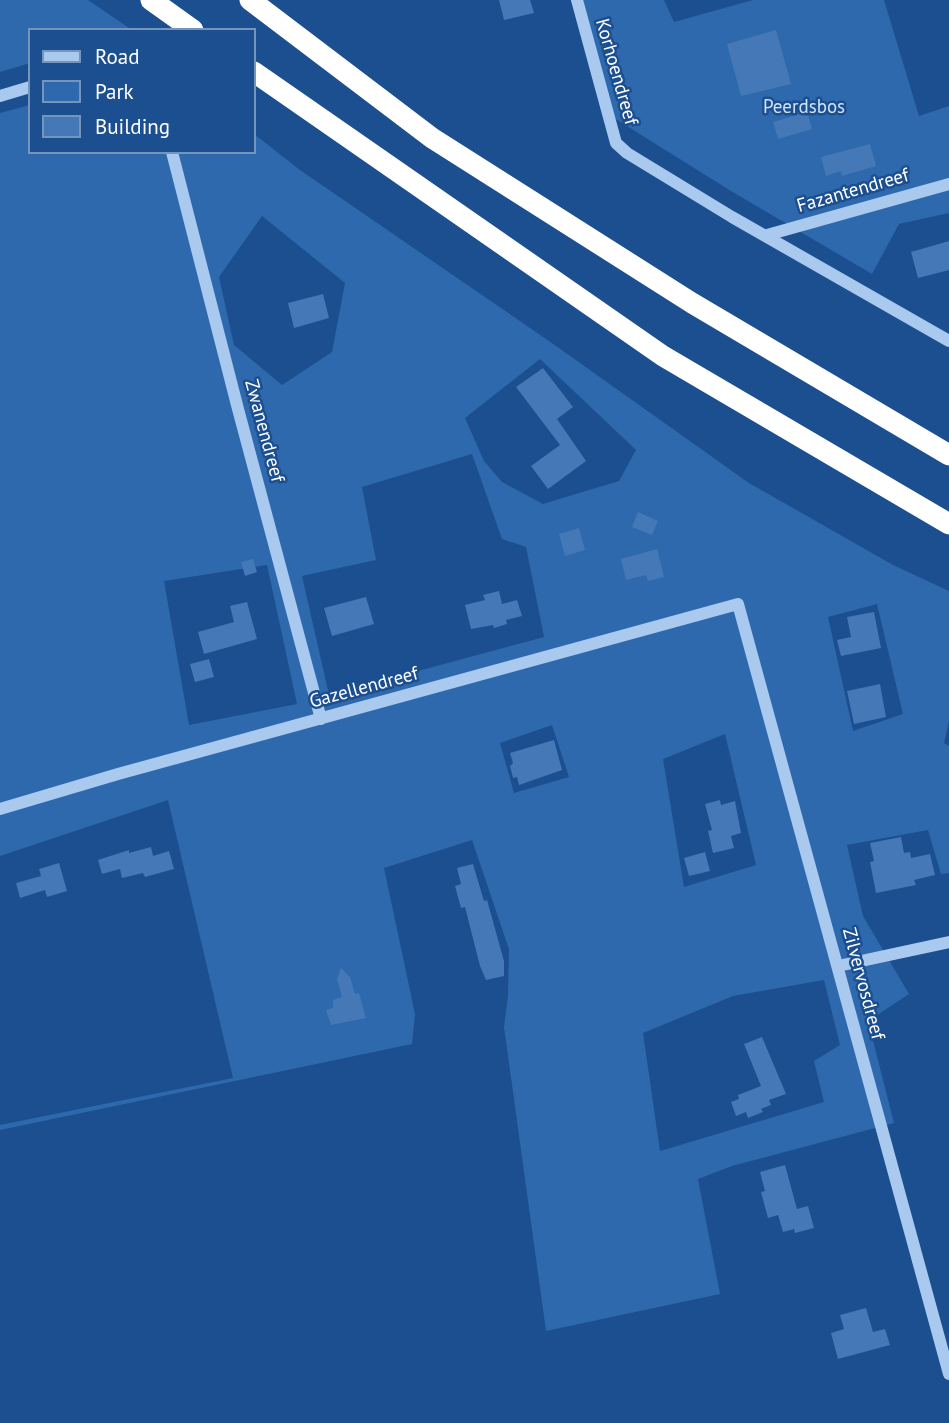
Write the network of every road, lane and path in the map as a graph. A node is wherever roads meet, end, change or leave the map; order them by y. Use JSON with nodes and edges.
{"nodes":[{"id":1,"x":151,"y":0,"type":"edge"},
{"id":2,"x":250,"y":0,"type":"edge"},
{"id":3,"x":577,"y":0,"type":"edge"},
{"id":4,"x":190,"y":28,"type":"edge"},
{"id":5,"x":256,"y":73,"type":"edge"},
{"id":6,"x":28,"y":89,"type":"edge"},
{"id":7,"x":0,"y":96,"type":"edge"},
{"id":8,"x":173,"y":154,"type":"edge"},
{"id":9,"x":949,"y":184,"type":"edge"},
{"id":10,"x":767,"y":235,"type":"junction"},
{"id":11,"x":949,"y":341,"type":"edge"},
{"id":12,"x":949,"y":455,"type":"edge"},
{"id":13,"x":949,"y":524,"type":"edge"},
{"id":14,"x":738,"y":604,"type":"joint"},
{"id":15,"x":321,"y":719,"type":"junction"},
{"id":16,"x":0,"y":809,"type":"edge"},
{"id":17,"x":949,"y":942,"type":"edge"},
{"id":18,"x":838,"y":966,"type":"junction"},
{"id":19,"x":949,"y":1374,"type":"edge"}],
"edges":[{"from":1,"to":4,"type":"highway"},
{"from":2,"to":12,"type":"highway"},
{"from":3,"to":10,"type":"street","name":"Korhoendreef"},
{"from":5,"to":13,"type":"highway"},
{"from":6,"to":7,"type":"street"},
{"from":8,"to":15,"type":"street","name":"Zwanendreef"},
{"from":9,"to":10,"type":"street","name":"Fazantendreef"},
{"from":10,"to":11,"type":"street","name":"Korhoendreef"},
{"from":14,"to":15,"type":"street","name":"Gazellendreef"},
{"from":14,"to":18,"type":"street","name":"Zilvervosdreef"},
{"from":15,"to":16,"type":"street","name":"Gazellendreef"},
{"from":17,"to":18,"type":"street"},
{"from":18,"to":19,"type":"street","name":"Zilvervosdreef"}]}
